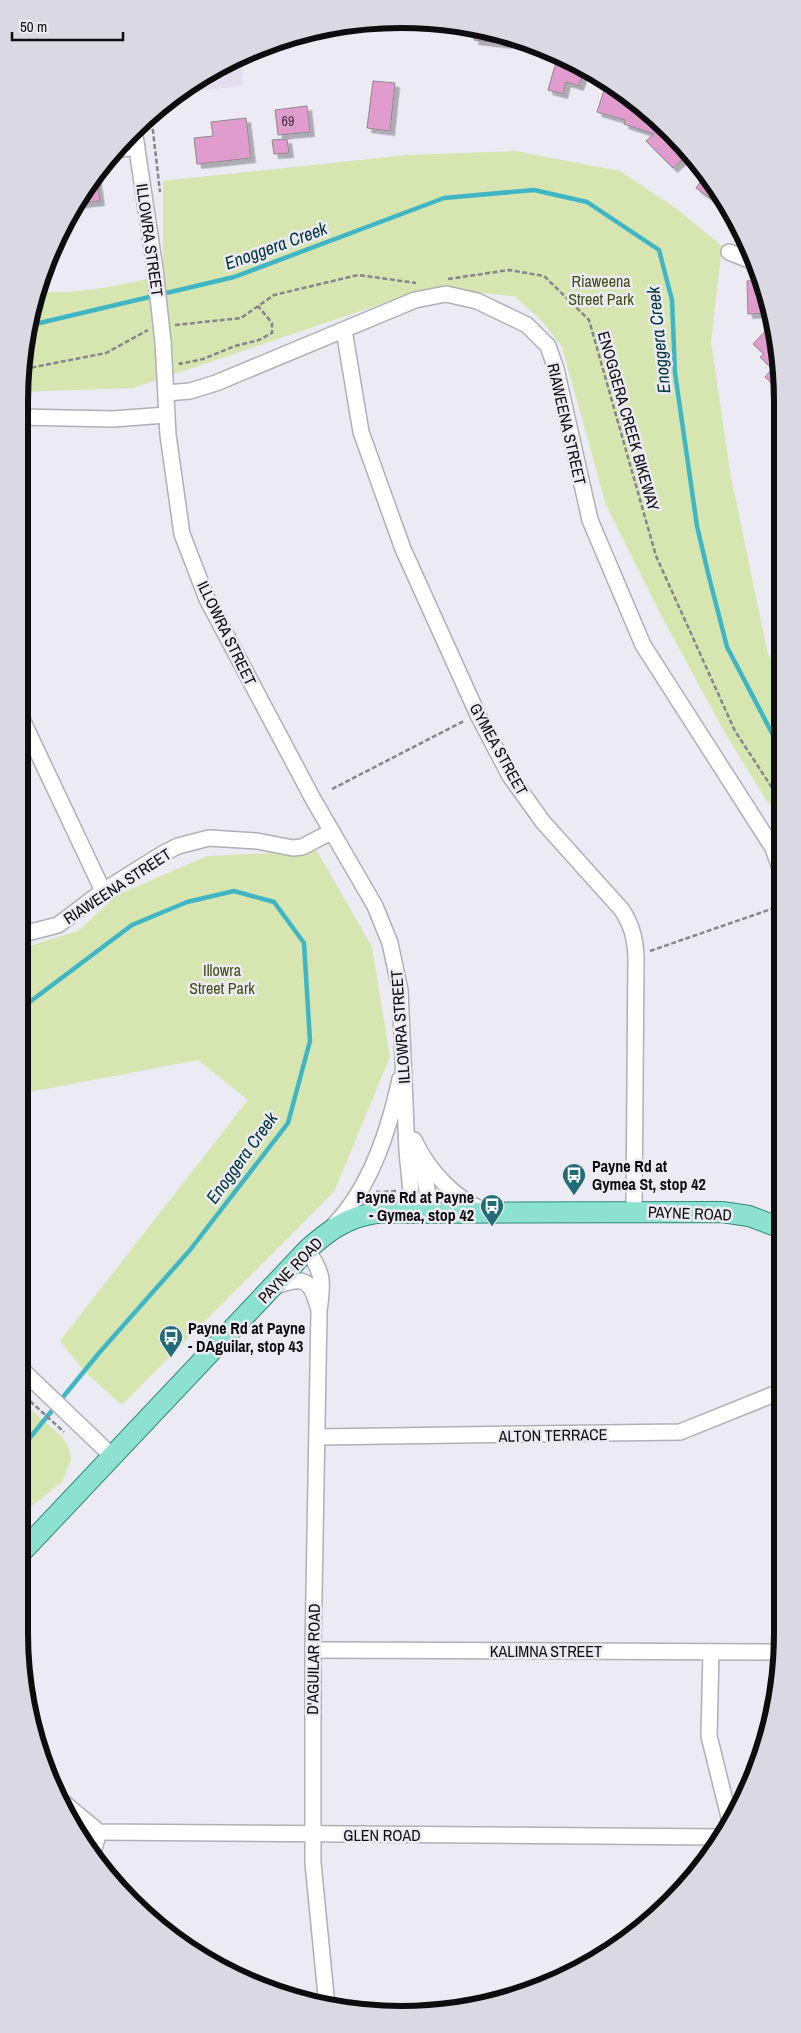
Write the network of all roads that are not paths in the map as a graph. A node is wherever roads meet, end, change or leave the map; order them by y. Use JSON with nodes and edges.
{"nodes":[{"id":1,"x":136,"y":138,"type":"edge"},
{"id":2,"x":137,"y":147,"type":"junction"},
{"id":3,"x":126,"y":148,"type":"edge"},
{"id":4,"x":730,"y":252,"type":"dead end"},
{"id":5,"x":745,"y":258,"type":"edge"},
{"id":6,"x":344,"y":330,"type":"junction"},
{"id":7,"x":166,"y":393,"type":"junction"},
{"id":8,"x":166,"y":415,"type":"junction"},
{"id":9,"x":28,"y":417,"type":"edge"},
{"id":10,"x":28,"y":733,"type":"edge"},
{"id":11,"x":331,"y":832,"type":"junction"},
{"id":12,"x":774,"y":851,"type":"edge"},
{"id":13,"x":103,"y":891,"type":"junction"},
{"id":14,"x":28,"y":933,"type":"edge"},
{"id":15,"x":403,"y":1063,"type":"junction"},
{"id":16,"x":406,"y":1108,"type":"junction"},
{"id":17,"x":414,"y":1140,"type":"junction"},
{"id":18,"x":634,"y":1212,"type":"junction"},
{"id":19,"x":421,"y":1213,"type":"junction"},
{"id":20,"x":493,"y":1213,"type":"junction"},
{"id":21,"x":774,"y":1225,"type":"edge"},
{"id":22,"x":324,"y":1234,"type":"junction"},
{"id":23,"x":307,"y":1250,"type":"junction"},
{"id":24,"x":272,"y":1288,"type":"junction"},
{"id":25,"x":319,"y":1311,"type":"junction"},
{"id":26,"x":28,"y":1375,"type":"edge"},
{"id":27,"x":774,"y":1394,"type":"edge"},
{"id":28,"x":317,"y":1438,"type":"junction"},
{"id":29,"x":112,"y":1456,"type":"junction"},
{"id":30,"x":28,"y":1545,"type":"edge"},
{"id":31,"x":313,"y":1650,"type":"junction"},
{"id":32,"x":711,"y":1652,"type":"junction"},
{"id":33,"x":773,"y":1652,"type":"edge"},
{"id":34,"x":73,"y":1810,"type":"edge"},
{"id":35,"x":728,"y":1812,"type":"edge"},
{"id":36,"x":99,"y":1832,"type":"junction"},
{"id":37,"x":313,"y":1835,"type":"junction"},
{"id":38,"x":713,"y":1837,"type":"edge"},
{"id":39,"x":95,"y":1846,"type":"edge"},
{"id":40,"x":326,"y":1998,"type":"edge"}],
"edges":[{"from":1,"to":2,"type":"street","name":"ILLOWRA STREET"},
{"from":2,"to":3,"type":"street"},
{"from":2,"to":7,"type":"street","name":"ILLOWRA STREET","bridge":true},
{"from":4,"to":5,"type":"street"},
{"from":6,"to":7,"type":"street","name":"RIAWEENA STREET"},
{"from":6,"to":12,"type":"street","name":"RIAWEENA STREET"},
{"from":6,"to":18,"type":"street","name":"GYMEA STREET"},
{"from":7,"to":8,"type":"street","name":"ILLOWRA STREET"},
{"from":8,"to":9,"type":"street"},
{"from":8,"to":11,"type":"street","name":"ILLOWRA STREET"},
{"from":10,"to":13,"type":"street"},
{"from":11,"to":13,"type":"street","name":"RIAWEENA STREET"},
{"from":11,"to":15,"type":"street","name":"ILLOWRA STREET"},
{"from":13,"to":14,"type":"street","name":"RIAWEENA STREET"},
{"from":15,"to":16,"type":"street","name":"ILLOWRA STREET"},
{"from":15,"to":22,"type":"street"},
{"from":16,"to":17,"type":"street","name":"ILLOWRA STREET"},
{"from":16,"to":19,"type":"street","name":"ILLOWRA STREET"},
{"from":17,"to":19,"type":"street","name":"ILLOWRA STREET"},
{"from":17,"to":20,"type":"street"},
{"from":18,"to":20,"type":"main road","name":"PAYNE ROAD"},
{"from":18,"to":21,"type":"main road","name":"PAYNE ROAD"},
{"from":19,"to":20,"type":"main road","name":"PAYNE ROAD"},
{"from":19,"to":22,"type":"main road","name":"PAYNE ROAD"},
{"from":22,"to":23,"type":"main road","name":"PAYNE ROAD"},
{"from":23,"to":24,"type":"main road","name":"PAYNE ROAD"},
{"from":23,"to":25,"type":"street","name":"D'AGUILAR ROAD"},
{"from":24,"to":25,"type":"street","name":"D'AGUILAR ROAD"},
{"from":24,"to":29,"type":"main road","name":"PAYNE ROAD"},
{"from":25,"to":28,"type":"street","name":"D'AGUILAR ROAD"},
{"from":26,"to":29,"type":"street"},
{"from":27,"to":28,"type":"street","name":"ALTON TERRACE"},
{"from":28,"to":31,"type":"street","name":"D'AGUILAR ROAD"},
{"from":29,"to":30,"type":"main road","name":"PAYNE ROAD"},
{"from":31,"to":32,"type":"street","name":"KALIMNA STREET"},
{"from":31,"to":37,"type":"street","name":"D'AGUILAR ROAD"},
{"from":32,"to":33,"type":"street","name":"KALIMNA STREET"},
{"from":32,"to":35,"type":"street"},
{"from":34,"to":36,"type":"street"},
{"from":36,"to":37,"type":"street","name":"GLEN ROAD"},
{"from":36,"to":39,"type":"street"},
{"from":37,"to":38,"type":"street","name":"GLEN ROAD"},
{"from":37,"to":40,"type":"street","name":"D'AGUILAR ROAD"}]}
